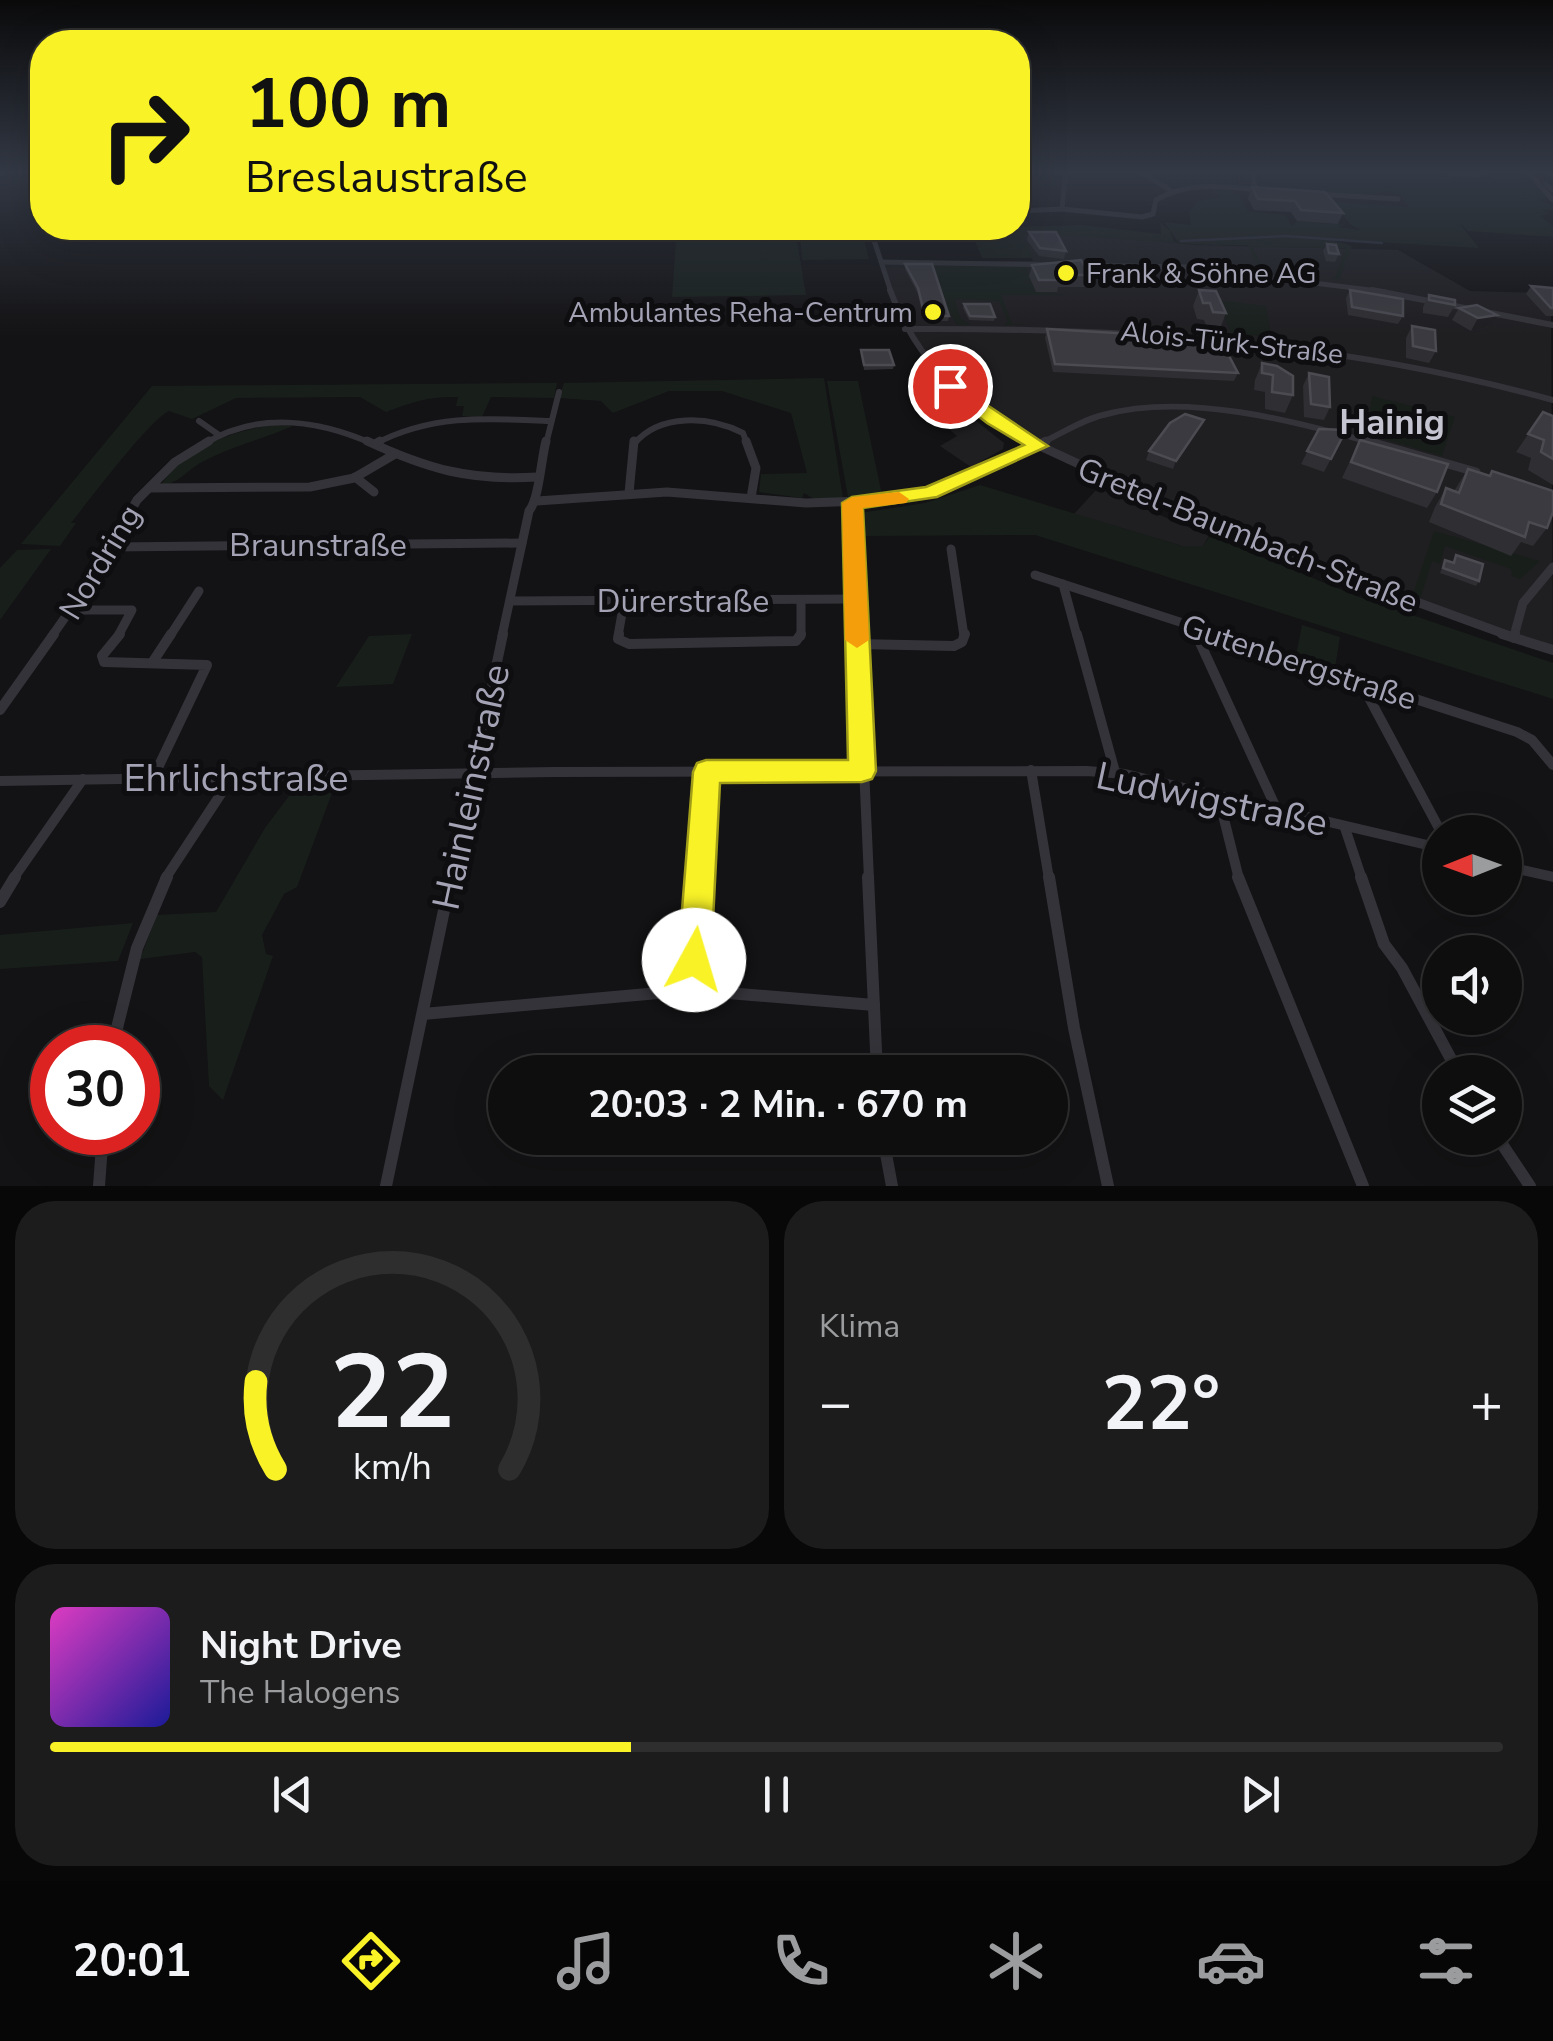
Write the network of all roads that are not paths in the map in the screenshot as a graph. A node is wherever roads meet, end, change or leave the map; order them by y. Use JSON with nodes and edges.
{"nodes":[{"id":1,"x":874,"y":240,"type":"edge"},
{"id":2,"x":881,"y":262,"type":"junction"},
{"id":3,"x":1553,"y":325,"type":"edge"},
{"id":4,"x":905,"y":329,"type":"junction"},
{"id":5,"x":559,"y":392,"type":"dead end"},
{"id":6,"x":1553,"y":400,"type":"edge"},
{"id":7,"x":199,"y":421,"type":"dead end"},
{"id":8,"x":549,"y":421,"type":"junction"},
{"id":9,"x":220,"y":434,"type":"junction"},
{"id":10,"x":375,"y":444,"type":"junction"},
{"id":11,"x":1039,"y":446,"type":"junction"},
{"id":12,"x":394,"y":454,"type":"junction"},
{"id":13,"x":1481,"y":474,"type":"edge"},
{"id":14,"x":355,"y":477,"type":"junction"},
{"id":15,"x":537,"y":477,"type":"junction"},
{"id":16,"x":148,"y":488,"type":"junction"},
{"id":17,"x":374,"y":492,"type":"dead end"},
{"id":18,"x":629,"y":492,"type":"junction"},
{"id":19,"x":750,"y":498,"type":"junction"},
{"id":20,"x":537,"y":502,"type":"junction"},
{"id":21,"x":852,"y":503,"type":"junction"},
{"id":22,"x":522,"y":542,"type":"junction"},
{"id":23,"x":113,"y":547,"type":"junction"},
{"id":24,"x":950,"y":549,"type":"dead end"},
{"id":25,"x":1553,"y":567,"type":"edge"},
{"id":26,"x":1034,"y":575,"type":"dead end"},
{"id":27,"x":1062,"y":584,"type":"junction"},
{"id":28,"x":198,"y":591,"type":"dead end"},
{"id":29,"x":856,"y":599,"type":"junction"},
{"id":30,"x":801,"y":600,"type":"junction"},
{"id":31,"x":510,"y":601,"type":"junction"},
{"id":32,"x":624,"y":602,"type":"junction"},
{"id":33,"x":72,"y":610,"type":"junction"},
{"id":34,"x":1193,"y":628,"type":"junction"},
{"id":35,"x":1514,"y":638,"type":"junction"},
{"id":36,"x":858,"y":644,"type":"junction"},
{"id":37,"x":1553,"y":650,"type":"edge"},
{"id":38,"x":152,"y":664,"type":"junction"},
{"id":39,"x":1360,"y":681,"type":"junction"},
{"id":40,"x":0,"y":710,"type":"edge"},
{"id":41,"x":1553,"y":765,"type":"edge"},
{"id":42,"x":1031,"y":770,"type":"junction"},
{"id":43,"x":862,"y":771,"type":"junction"},
{"id":44,"x":706,"y":772,"type":"junction"},
{"id":45,"x":1116,"y":772,"type":"junction"},
{"id":46,"x":472,"y":775,"type":"junction"},
{"id":47,"x":232,"y":777,"type":"junction"},
{"id":48,"x":153,"y":778,"type":"junction"},
{"id":49,"x":83,"y":779,"type":"junction"},
{"id":50,"x":0,"y":781,"type":"edge"},
{"id":51,"x":1218,"y":795,"type":"junction"},
{"id":52,"x":1277,"y":810,"type":"junction"},
{"id":53,"x":1432,"y":815,"type":"edge"},
{"id":54,"x":1345,"y":828,"type":"junction"},
{"id":55,"x":1422,"y":844,"type":"edge"},
{"id":56,"x":1522,"y":870,"type":"edge"},
{"id":57,"x":1553,"y":878,"type":"edge"},
{"id":58,"x":0,"y":902,"type":"edge"},
{"id":59,"x":692,"y":990,"type":"junction"},
{"id":60,"x":874,"y":1005,"type":"junction"},
{"id":61,"x":423,"y":1014,"type":"junction"},
{"id":62,"x":117,"y":1025,"type":"edge"},
{"id":63,"x":876,"y":1055,"type":"edge"},
{"id":64,"x":1449,"y":1055,"type":"edge"},
{"id":65,"x":101,"y":1155,"type":"edge"},
{"id":66,"x":886,"y":1155,"type":"edge"},
{"id":67,"x":1509,"y":1155,"type":"edge"},
{"id":68,"x":99,"y":1186,"type":"edge"},
{"id":69,"x":386,"y":1186,"type":"edge"},
{"id":70,"x":892,"y":1186,"type":"edge"},
{"id":71,"x":1108,"y":1186,"type":"edge"},
{"id":72,"x":1362,"y":1186,"type":"edge"},
{"id":73,"x":1530,"y":1186,"type":"edge"}],
"edges":[{"from":1,"to":2,"type":"street","name":"Gretel-Baumbach-Straße"},
{"from":2,"to":3,"type":"street"},
{"from":2,"to":4,"type":"street","name":"Gretel-Baumbach-Straße"},
{"from":4,"to":6,"type":"street","name":"Alois-Türk-Straße"},
{"from":4,"to":11,"type":"street","name":"Gretel-Baumbach-Straße"},
{"from":5,"to":8,"type":"street","name":"Hainleinstraße"},
{"from":7,"to":9,"type":"street"},
{"from":8,"to":10,"type":"street"},
{"from":8,"to":15,"type":"street","name":"Hainleinstraße"},
{"from":9,"to":10,"type":"street","name":"Nordring"},
{"from":9,"to":16,"type":"street","name":"Nordring"},
{"from":10,"to":12,"type":"street","name":"Nordring"},
{"from":11,"to":13,"type":"street"},
{"from":11,"to":21,"type":"street"},
{"from":11,"to":35,"type":"street","name":"Gretel-Baumbach-Straße"},
{"from":12,"to":14,"type":"street"},
{"from":12,"to":15,"type":"street","name":"Nordring"},
{"from":14,"to":16,"type":"street"},
{"from":14,"to":17,"type":"street"},
{"from":15,"to":20,"type":"street","name":"Hainleinstraße"},
{"from":16,"to":23,"type":"street","name":"Nordring"},
{"from":18,"to":19,"type":"street"},
{"from":18,"to":19,"type":"street"},
{"from":18,"to":20,"type":"street"},
{"from":19,"to":21,"type":"street"},
{"from":20,"to":22,"type":"street","name":"Hainleinstraße"},
{"from":21,"to":29,"type":"street"},
{"from":22,"to":23,"type":"street","name":"Braunstraße"},
{"from":22,"to":31,"type":"street","name":"Hainleinstraße"},
{"from":23,"to":33,"type":"street","name":"Nordring"},
{"from":24,"to":36,"type":"street"},
{"from":25,"to":35,"type":"street"},
{"from":26,"to":27,"type":"street","name":"Gutenbergstraße"},
{"from":27,"to":34,"type":"street","name":"Gutenbergstraße"},
{"from":27,"to":45,"type":"street"},
{"from":28,"to":38,"type":"street"},
{"from":29,"to":30,"type":"street","name":"Dürerstraße"},
{"from":29,"to":36,"type":"street"},
{"from":30,"to":32,"type":"street","name":"Dürerstraße"},
{"from":30,"to":32,"type":"street"},
{"from":31,"to":32,"type":"street","name":"Dürerstraße"},
{"from":31,"to":46,"type":"street","name":"Hainleinstraße"},
{"from":33,"to":38,"type":"street"},
{"from":33,"to":40,"type":"street","name":"Nordring"},
{"from":34,"to":39,"type":"street","name":"Gutenbergstraße"},
{"from":34,"to":52,"type":"street"},
{"from":35,"to":37,"type":"street","name":"Gretel-Baumbach-Straße"},
{"from":36,"to":43,"type":"street"},
{"from":38,"to":48,"type":"street"},
{"from":39,"to":41,"type":"street","name":"Gutenbergstraße"},
{"from":39,"to":53,"type":"street"},
{"from":42,"to":43,"type":"street","name":"Ludwigstraße"},
{"from":42,"to":45,"type":"street","name":"Ludwigstraße"},
{"from":42,"to":71,"type":"street"},
{"from":43,"to":44,"type":"street","name":"Ludwigstraße"},
{"from":43,"to":60,"type":"street"},
{"from":44,"to":46,"type":"street","name":"Ehrlichstraße"},
{"from":44,"to":59,"type":"street"},
{"from":45,"to":51,"type":"street","name":"Ludwigstraße"},
{"from":46,"to":47,"type":"street","name":"Ehrlichstraße"},
{"from":46,"to":61,"type":"street","name":"Hainleinstraße"},
{"from":47,"to":48,"type":"street","name":"Ehrlichstraße"},
{"from":47,"to":62,"type":"street"},
{"from":48,"to":49,"type":"street","name":"Ehrlichstraße"},
{"from":49,"to":50,"type":"street","name":"Ehrlichstraße"},
{"from":49,"to":58,"type":"street"},
{"from":51,"to":52,"type":"street","name":"Ludwigstraße"},
{"from":51,"to":72,"type":"street"},
{"from":52,"to":54,"type":"street","name":"Ludwigstraße"},
{"from":54,"to":55,"type":"street","name":"Ludwigstraße"},
{"from":54,"to":64,"type":"street"},
{"from":56,"to":57,"type":"street"},
{"from":59,"to":60,"type":"street"},
{"from":59,"to":61,"type":"street"},
{"from":60,"to":63,"type":"street"},
{"from":61,"to":69,"type":"street","name":"Hainleinstraße"},
{"from":65,"to":68,"type":"street"},
{"from":66,"to":70,"type":"street"},
{"from":67,"to":73,"type":"street"}]}
